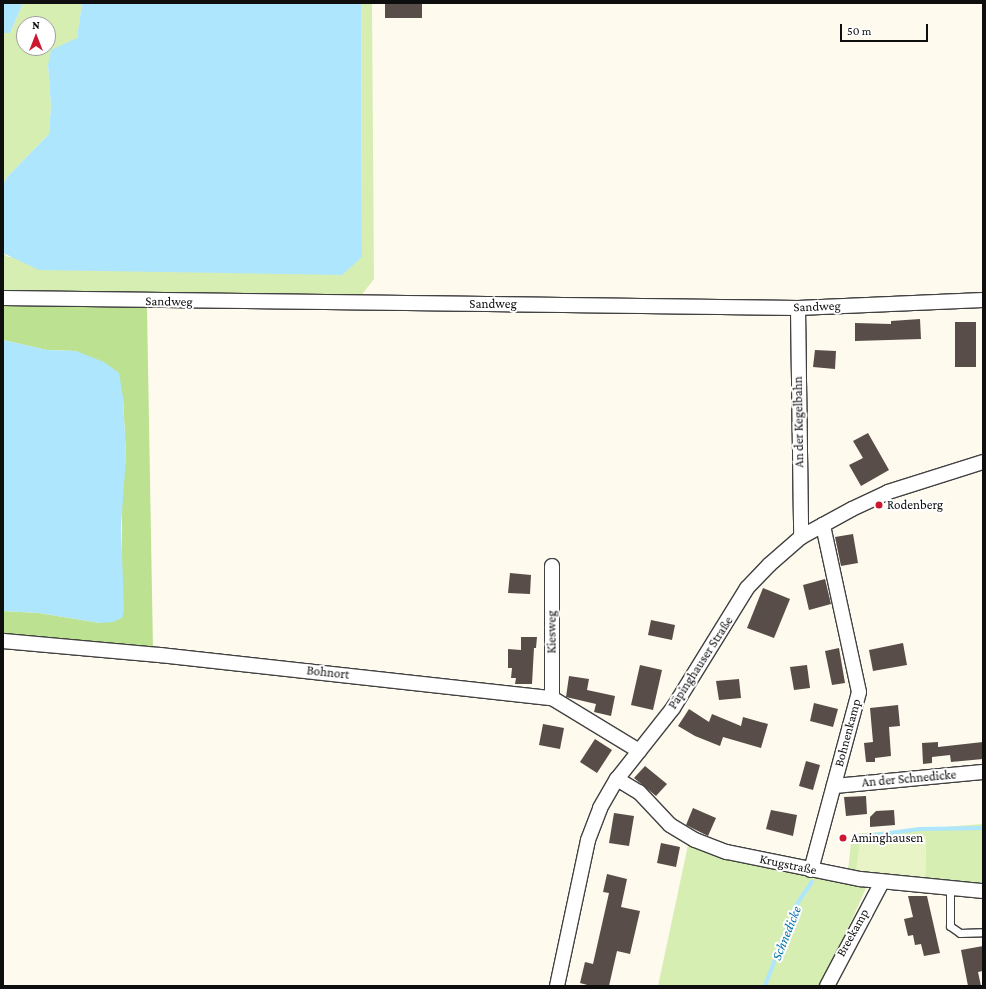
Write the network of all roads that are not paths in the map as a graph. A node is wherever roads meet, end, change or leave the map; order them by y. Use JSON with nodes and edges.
{"nodes":[{"id":1,"x":3,"y":298,"type":"edge"},
{"id":2,"x":983,"y":300,"type":"edge"},
{"id":3,"x":798,"y":308,"type":"junction"},
{"id":4,"x":983,"y":462,"type":"edge"},
{"id":5,"x":823,"y":525,"type":"junction"},
{"id":6,"x":801,"y":537,"type":"junction"},
{"id":7,"x":552,"y":566,"type":"dead end"},
{"id":8,"x":3,"y":641,"type":"edge"},
{"id":9,"x":552,"y":698,"type":"junction"},
{"id":10,"x":639,"y":751,"type":"junction"},
{"id":11,"x":983,"y":772,"type":"edge"},
{"id":12,"x":617,"y":779,"type":"junction"},
{"id":13,"x":834,"y":786,"type":"junction"},
{"id":14,"x":811,"y":870,"type":"junction"},
{"id":15,"x":882,"y":882,"type":"junction"},
{"id":16,"x":950,"y":888,"type":"junction"},
{"id":17,"x":983,"y":891,"type":"edge"},
{"id":18,"x":983,"y":932,"type":"edge"},
{"id":19,"x":557,"y":986,"type":"edge"},
{"id":20,"x":827,"y":986,"type":"edge"}],
"edges":[{"from":1,"to":3,"type":"street","name":"Sandweg"},
{"from":2,"to":3,"type":"street","name":"Sandweg"},
{"from":3,"to":6,"type":"street","name":"An der Kegelbahn"},
{"from":4,"to":5,"type":"street","name":"Päpinghauser Straße"},
{"from":5,"to":6,"type":"street","name":"Päpinghauser Straße"},
{"from":5,"to":13,"type":"street","name":"Bohnenkamp"},
{"from":6,"to":10,"type":"street","name":"Päpinghauser Straße"},
{"from":7,"to":9,"type":"street","name":"Kiesweg"},
{"from":8,"to":9,"type":"street","name":"Bohnort"},
{"from":9,"to":10,"type":"street","name":"Bohnort"},
{"from":10,"to":12,"type":"street","name":"Päpinghauser Straße"},
{"from":11,"to":13,"type":"street","name":"An der Schnedicke"},
{"from":12,"to":14,"type":"street","name":"Krugstraße"},
{"from":12,"to":19,"type":"street","name":"Päpinghauser Straße"},
{"from":13,"to":14,"type":"street","name":"Bohnenkamp"},
{"from":14,"to":15,"type":"street","name":"Krugstraße"},
{"from":15,"to":16,"type":"street","name":"Krugstraße"},
{"from":15,"to":20,"type":"street","name":"Breekamp"},
{"from":16,"to":17,"type":"street","name":"Krugstraße"},
{"from":16,"to":18,"type":"lane"}]}
